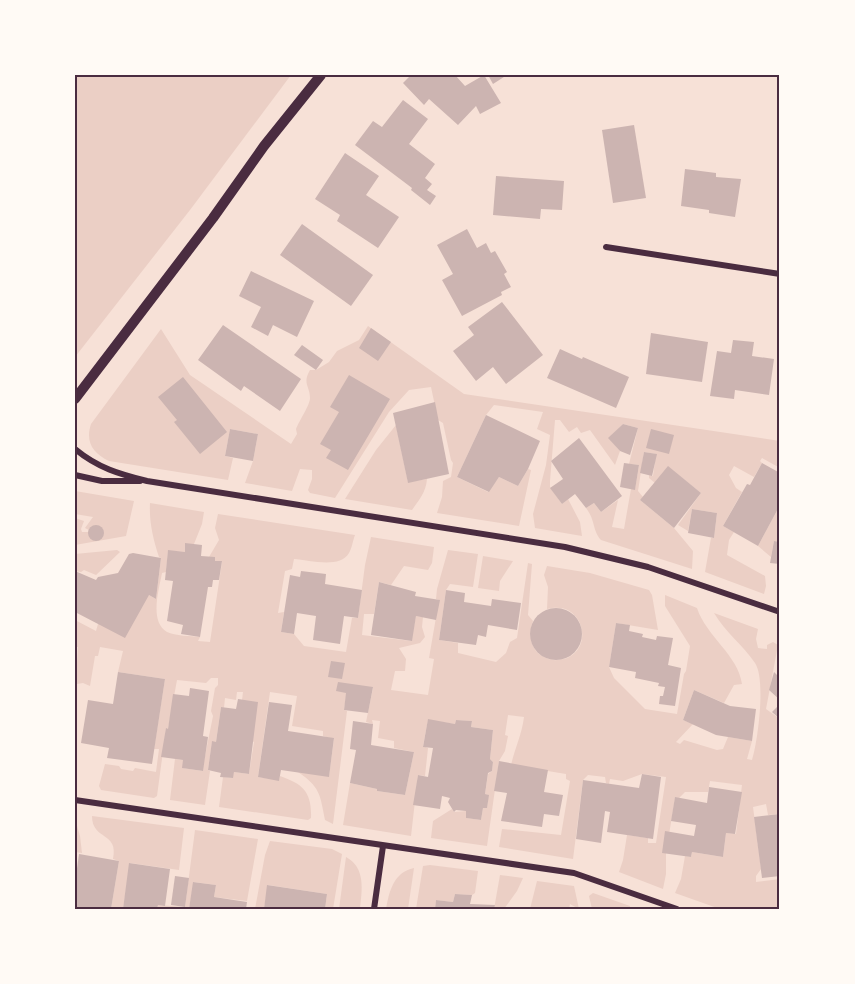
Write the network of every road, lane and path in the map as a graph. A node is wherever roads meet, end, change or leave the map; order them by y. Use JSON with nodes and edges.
{"nodes":[{"id":1,"x":321,"y":75,"type":"edge"},
{"id":2,"x":606,"y":246,"type":"dead end"},
{"id":3,"x":780,"y":274,"type":"edge"},
{"id":4,"x":75,"y":399,"type":"edge"},
{"id":5,"x":75,"y":449,"type":"edge"},
{"id":6,"x":75,"y":475,"type":"edge"},
{"id":7,"x":147,"y":481,"type":"junction"},
{"id":8,"x":780,"y":612,"type":"edge"},
{"id":9,"x":75,"y":800,"type":"edge"},
{"id":10,"x":383,"y":846,"type":"junction"},
{"id":11,"x":374,"y":909,"type":"edge"},
{"id":12,"x":677,"y":909,"type":"edge"}],
"edges":[{"from":1,"to":4,"type":"street"},
{"from":2,"to":3,"type":"street"},
{"from":5,"to":7,"type":"street"},
{"from":6,"to":7,"type":"street"},
{"from":7,"to":8,"type":"street"},
{"from":9,"to":10,"type":"street"},
{"from":10,"to":11,"type":"street"},
{"from":10,"to":12,"type":"street"}]}
